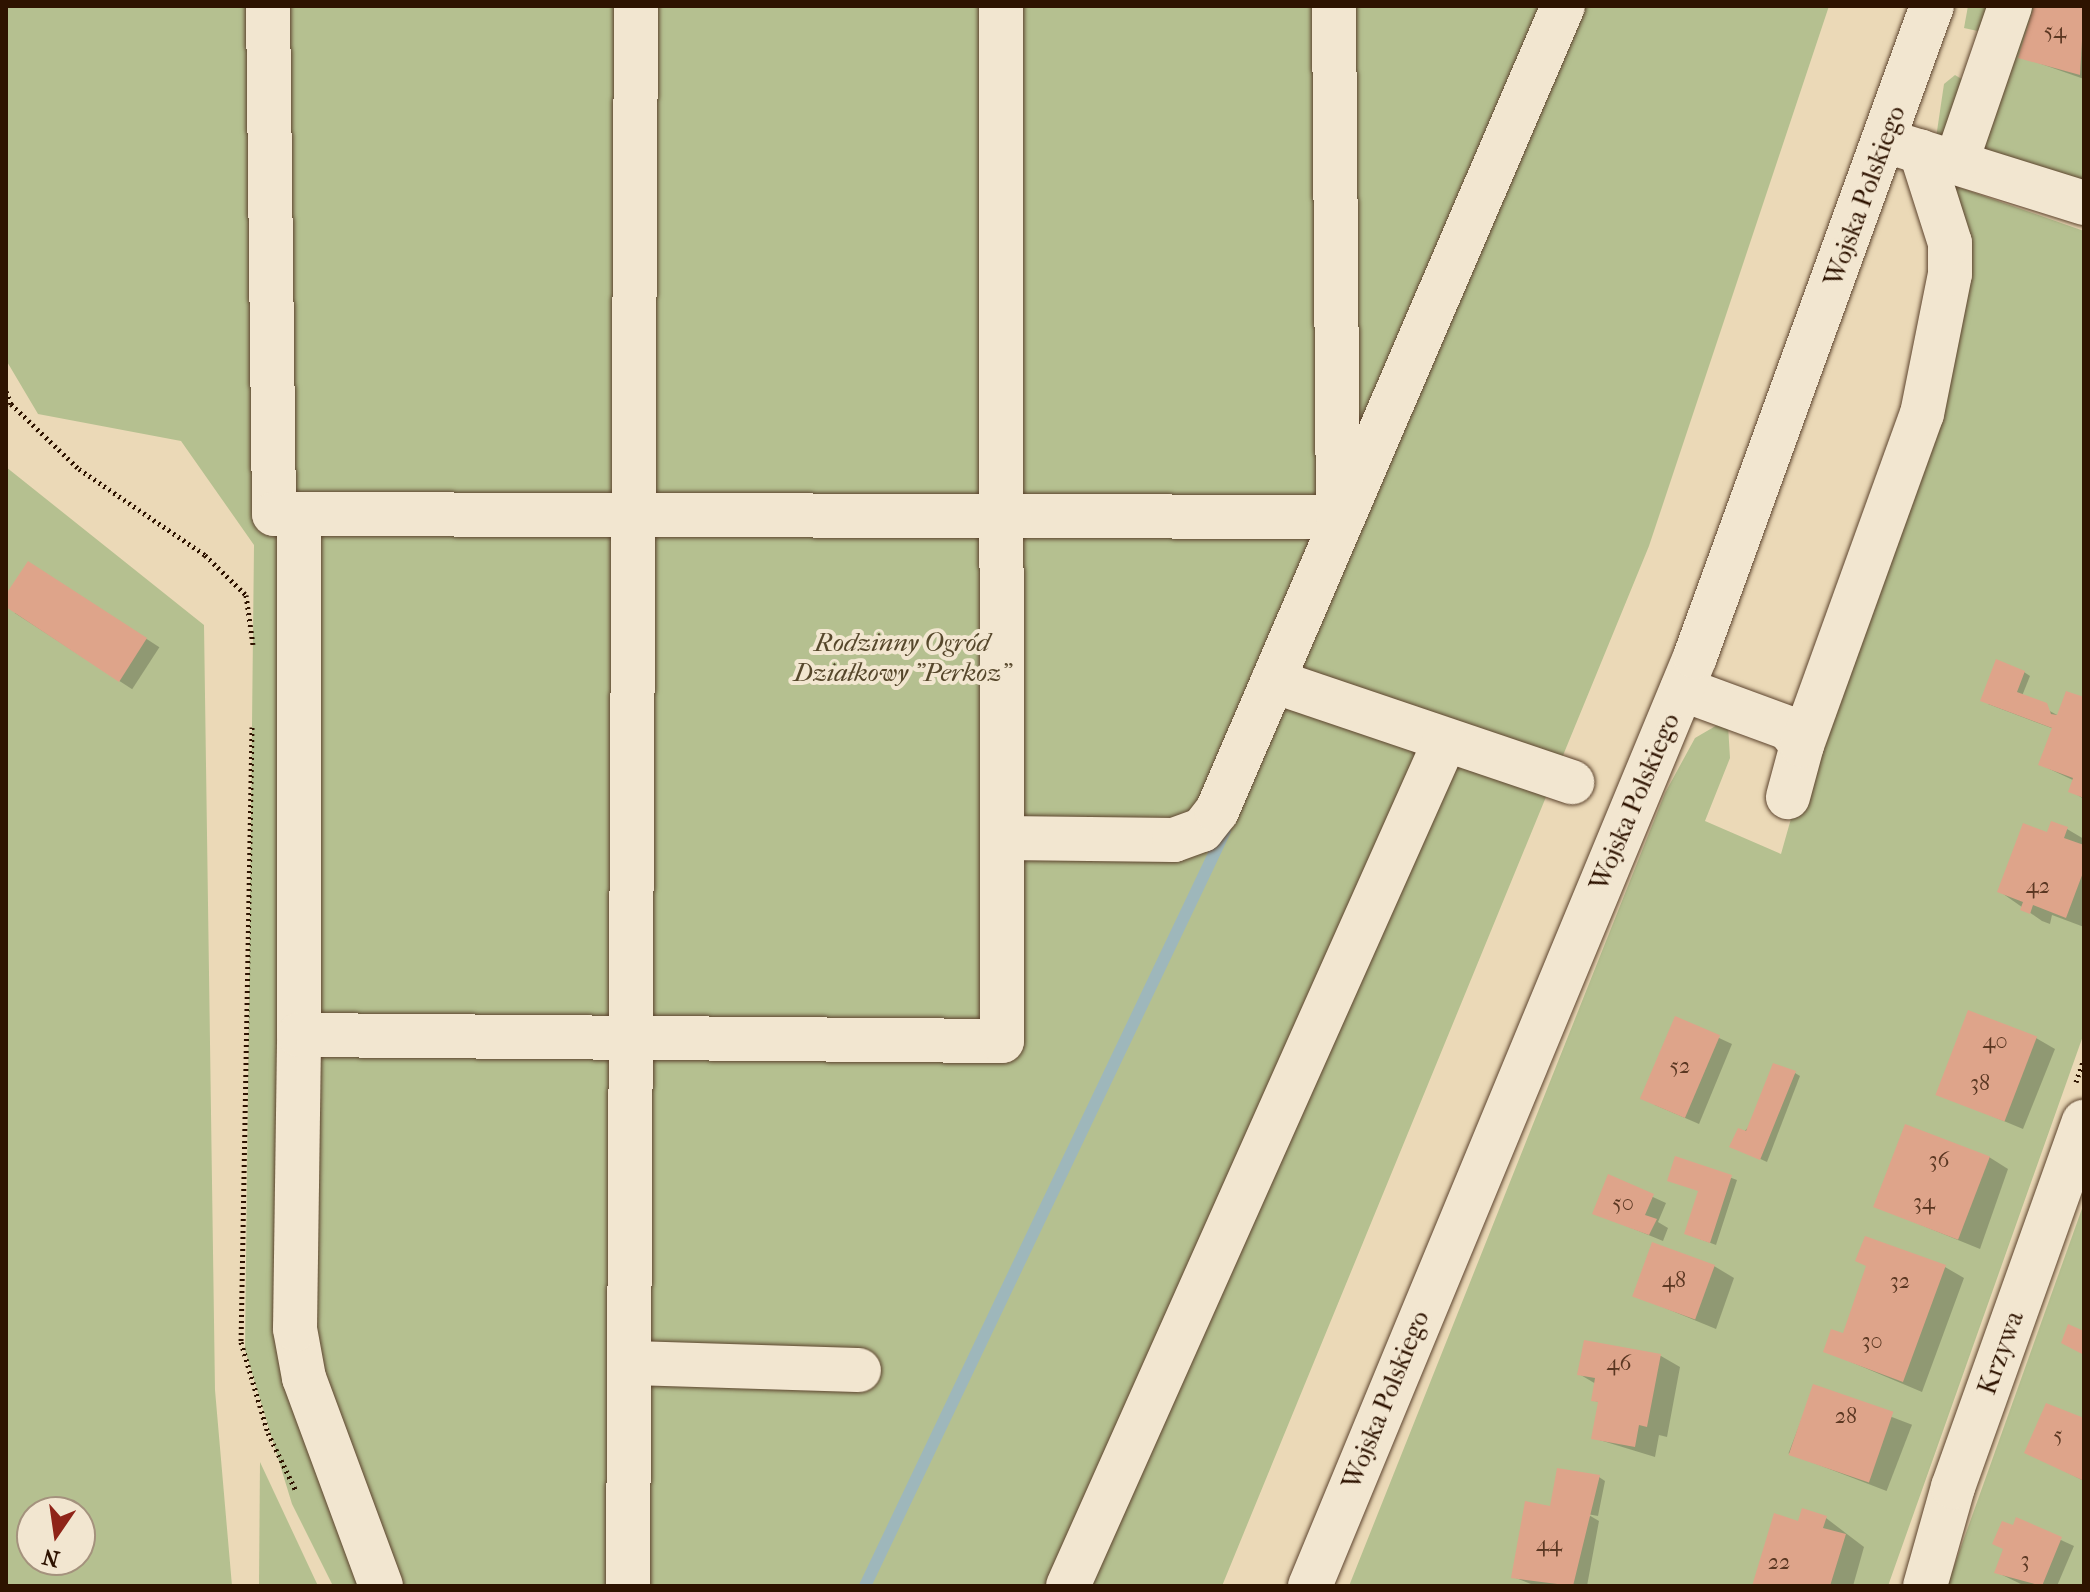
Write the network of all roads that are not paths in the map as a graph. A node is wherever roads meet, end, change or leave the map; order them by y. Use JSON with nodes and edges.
{"nodes":[{"id":1,"x":268,"y":6,"type":"edge"},
{"id":2,"x":636,"y":6,"type":"edge"},
{"id":3,"x":1001,"y":6,"type":"edge"},
{"id":4,"x":1334,"y":6,"type":"edge"},
{"id":5,"x":1563,"y":6,"type":"edge"},
{"id":6,"x":1932,"y":6,"type":"edge"},
{"id":7,"x":2010,"y":6,"type":"edge"},
{"id":8,"x":1921,"y":152,"type":"junction"},
{"id":9,"x":2084,"y":203,"type":"edge"},
{"id":10,"x":299,"y":514,"type":"junction"},
{"id":11,"x":637,"y":515,"type":"junction"},
{"id":12,"x":1001,"y":516,"type":"junction"},
{"id":13,"x":1338,"y":517,"type":"junction"},
{"id":14,"x":1273,"y":681,"type":"junction"},
{"id":15,"x":1682,"y":689,"type":"junction"},
{"id":16,"x":1445,"y":741,"type":"junction"},
{"id":17,"x":1802,"y":745,"type":"junction"},
{"id":18,"x":1572,"y":782,"type":"dead end"},
{"id":19,"x":1788,"y":797,"type":"dead end"},
{"id":20,"x":1005,"y":838,"type":"junction"},
{"id":21,"x":299,"y":1035,"type":"junction"},
{"id":22,"x":635,"y":1035,"type":"junction"},
{"id":23,"x":2084,"y":1122,"type":"edge"},
{"id":24,"x":631,"y":1363,"type":"junction"},
{"id":25,"x":859,"y":1370,"type":"dead end"},
{"id":26,"x":381,"y":1586,"type":"edge"},
{"id":27,"x":628,"y":1586,"type":"edge"},
{"id":28,"x":1068,"y":1586,"type":"edge"},
{"id":29,"x":1310,"y":1586,"type":"edge"},
{"id":30,"x":1925,"y":1586,"type":"edge"}],
"edges":[{"from":1,"to":10,"type":"street"},
{"from":2,"to":11,"type":"street"},
{"from":3,"to":12,"type":"street"},
{"from":4,"to":13,"type":"street"},
{"from":5,"to":13,"type":"street"},
{"from":6,"to":8,"type":"street","name":"Wojska Polskiego"},
{"from":7,"to":8,"type":"street"},
{"from":8,"to":9,"type":"street"},
{"from":8,"to":15,"type":"street","name":"Wojska Polskiego"},
{"from":8,"to":17,"type":"street"},
{"from":10,"to":11,"type":"street"},
{"from":10,"to":21,"type":"street"},
{"from":11,"to":12,"type":"street"},
{"from":11,"to":22,"type":"street"},
{"from":12,"to":13,"type":"street"},
{"from":12,"to":20,"type":"street"},
{"from":13,"to":14,"type":"street"},
{"from":14,"to":16,"type":"street"},
{"from":14,"to":20,"type":"street"},
{"from":15,"to":17,"type":"street"},
{"from":15,"to":29,"type":"street","name":"Wojska Polskiego"},
{"from":16,"to":18,"type":"street"},
{"from":16,"to":28,"type":"street"},
{"from":17,"to":19,"type":"street"},
{"from":20,"to":22,"type":"street"},
{"from":21,"to":22,"type":"street"},
{"from":21,"to":26,"type":"street"},
{"from":22,"to":24,"type":"street"},
{"from":23,"to":30,"type":"street","name":"Krzywa"},
{"from":24,"to":25,"type":"street"},
{"from":24,"to":27,"type":"street"}]}
